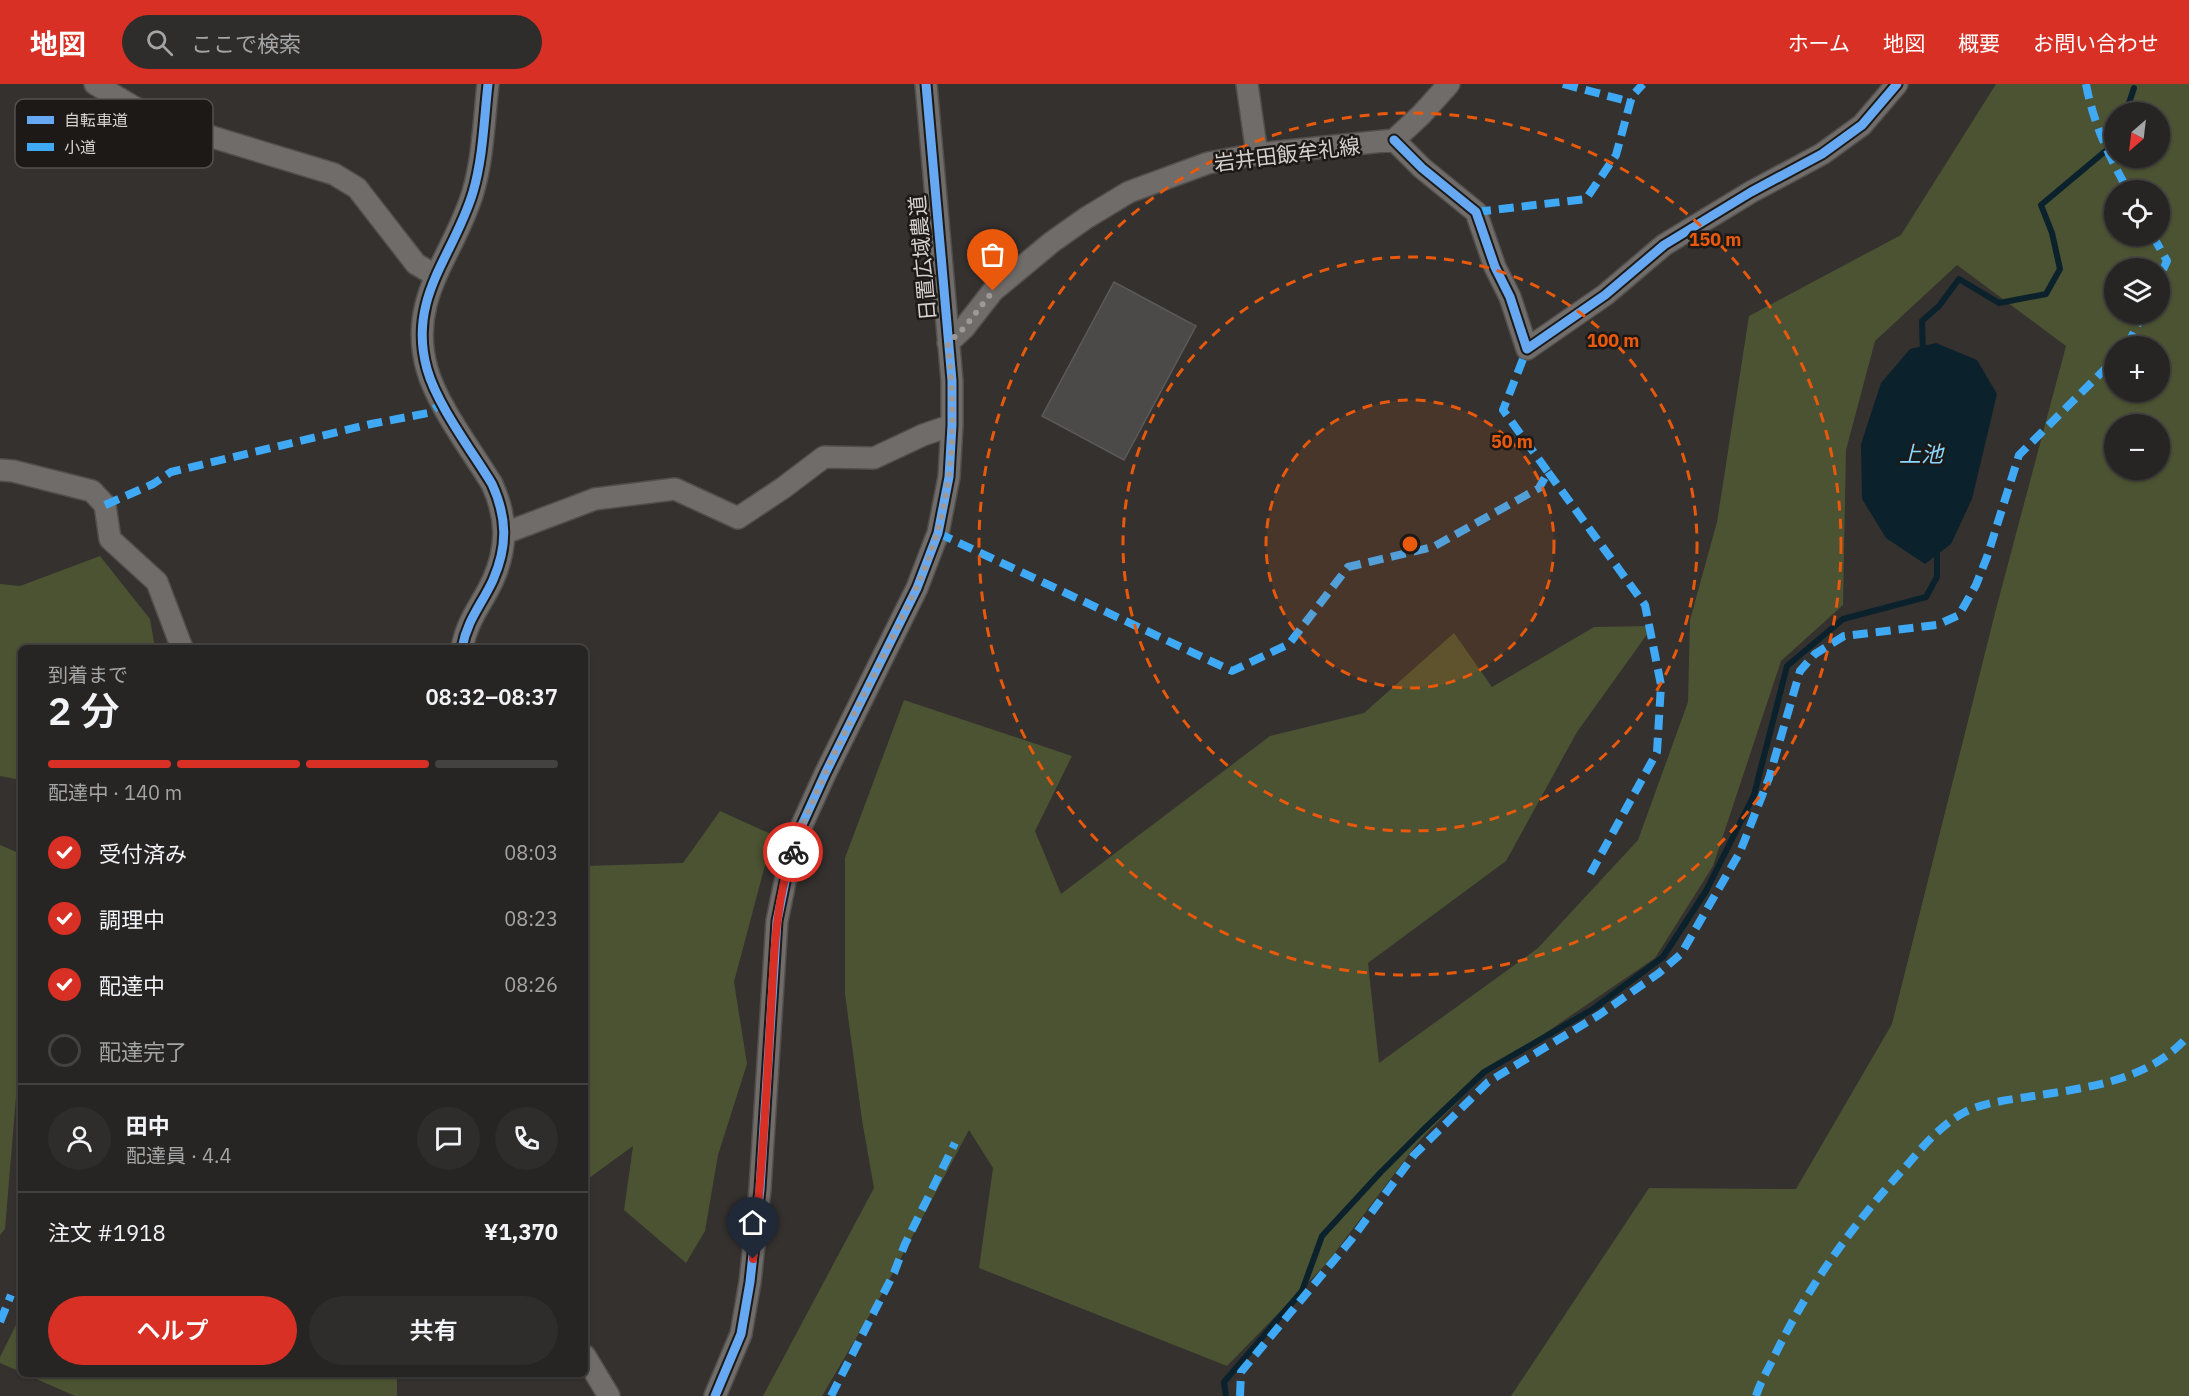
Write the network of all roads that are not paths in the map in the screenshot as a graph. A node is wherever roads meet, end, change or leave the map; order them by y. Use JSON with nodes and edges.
{"nodes":[{"id":1,"x":95,"y":84,"type":"edge"},
{"id":2,"x":488,"y":84,"type":"edge"},
{"id":3,"x":926,"y":84,"type":"edge"},
{"id":4,"x":1247,"y":84,"type":"edge"},
{"id":5,"x":1449,"y":84,"type":"edge"},
{"id":6,"x":1897,"y":84,"type":"edge"},
{"id":7,"x":120,"y":99,"type":"edge"},
{"id":8,"x":213,"y":137,"type":"edge"},
{"id":9,"x":1394,"y":140,"type":"junction"},
{"id":10,"x":1257,"y":154,"type":"junction"},
{"id":11,"x":435,"y":275,"type":"junction"},
{"id":12,"x":948,"y":343,"type":"junction"},
{"id":13,"x":952,"y":425,"type":"junction"},
{"id":14,"x":0,"y":470,"type":"edge"},
{"id":15,"x":505,"y":532,"type":"junction"},
{"id":16,"x":181,"y":645,"type":"edge"},
{"id":17,"x":463,"y":645,"type":"edge"},
{"id":18,"x":588,"y":1361,"type":"edge"},
{"id":19,"x":609,"y":1396,"type":"edge"},
{"id":20,"x":715,"y":1396,"type":"edge"}],
"edges":[{"from":1,"to":7,"type":"street"},
{"from":2,"to":11,"type":"street"},
{"from":3,"to":12,"type":"street","name":"日置広域農道"},
{"from":4,"to":10,"type":"street"},
{"from":5,"to":9,"type":"street"},
{"from":6,"to":9,"type":"street"},
{"from":8,"to":11,"type":"street"},
{"from":9,"to":10,"type":"street","name":"岩井田飯牟礼線"},
{"from":10,"to":12,"type":"street","name":"岩井田飯牟礼線"},
{"from":11,"to":15,"type":"street"},
{"from":12,"to":13,"type":"street","name":"日置広域農道"},
{"from":13,"to":15,"type":"street"},
{"from":13,"to":20,"type":"street","name":"日置広域農道"},
{"from":14,"to":16,"type":"street"},
{"from":15,"to":17,"type":"street"},
{"from":18,"to":19,"type":"street"}]}
